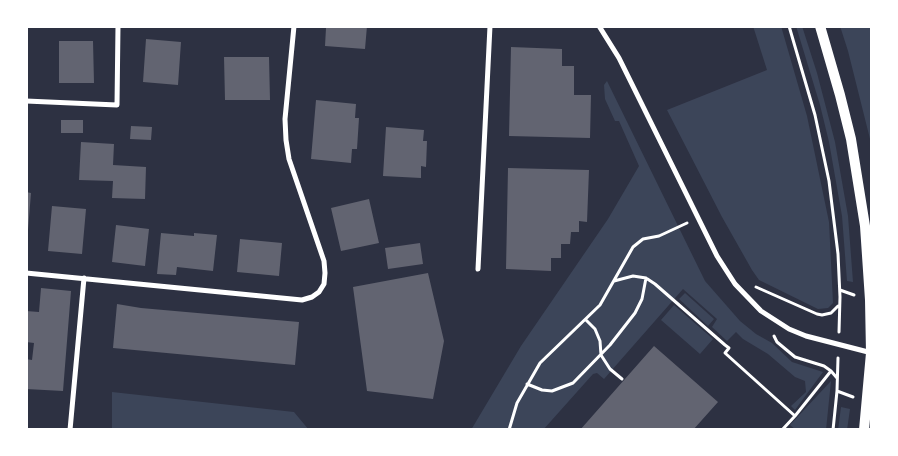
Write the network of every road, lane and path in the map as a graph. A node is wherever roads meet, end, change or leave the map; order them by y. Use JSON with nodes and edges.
{"nodes":[{"id":1,"x":118,"y":26,"type":"edge"},
{"id":2,"x":294,"y":26,"type":"edge"},
{"id":3,"x":490,"y":26,"type":"edge"},
{"id":4,"x":599,"y":26,"type":"edge"},
{"id":5,"x":789,"y":26,"type":"edge"},
{"id":6,"x":820,"y":26,"type":"edge"},
{"id":7,"x":26,"y":101,"type":"edge"},
{"id":8,"x":698,"y":217,"type":"junction"},
{"id":9,"x":478,"y":269,"type":"dead end"},
{"id":10,"x":26,"y":273,"type":"edge"},
{"id":11,"x":84,"y":278,"type":"junction"},
{"id":12,"x":646,"y":278,"type":"junction"},
{"id":13,"x":614,"y":281,"type":"junction"},
{"id":14,"x":735,"y":284,"type":"junction"},
{"id":15,"x":840,"y":290,"type":"junction"},
{"id":16,"x":852,"y":294,"type":"dead end"},
{"id":17,"x":838,"y":305,"type":"junction"},
{"id":18,"x":761,"y":311,"type":"junction"},
{"id":19,"x":839,"y":318,"type":"dead end"},
{"id":20,"x":586,"y":320,"type":"junction"},
{"id":21,"x":871,"y":353,"type":"edge"},
{"id":22,"x":601,"y":355,"type":"junction"},
{"id":23,"x":838,"y":364,"type":"dead end"},
{"id":24,"x":831,"y":371,"type":"junction"},
{"id":25,"x":622,"y":379,"type":"dead end"},
{"id":26,"x":527,"y":384,"type":"junction"},
{"id":27,"x":838,"y":384,"type":"junction"},
{"id":28,"x":837,"y":391,"type":"junction"},
{"id":29,"x":851,"y":396,"type":"dead end"},
{"id":30,"x":795,"y":416,"type":"junction"},
{"id":31,"x":70,"y":430,"type":"edge"},
{"id":32,"x":509,"y":430,"type":"edge"},
{"id":33,"x":782,"y":430,"type":"edge"},
{"id":34,"x":833,"y":430,"type":"edge"},
{"id":35,"x":864,"y":430,"type":"edge"}],
"edges":[{"from":1,"to":7,"type":"street"},
{"from":2,"to":11,"type":"street"},
{"from":3,"to":9,"type":"street"},
{"from":4,"to":8,"type":"street"},
{"from":5,"to":15,"type":"path"},
{"from":6,"to":21,"type":"main road"},
{"from":8,"to":13,"type":"path"},
{"from":8,"to":14,"type":"street"},
{"from":10,"to":11,"type":"street"},
{"from":11,"to":31,"type":"street"},
{"from":12,"to":13,"type":"path"},
{"from":12,"to":22,"type":"path"},
{"from":12,"to":30,"type":"path"},
{"from":13,"to":20,"type":"path"},
{"from":14,"to":17,"type":"path"},
{"from":14,"to":18,"type":"street"},
{"from":15,"to":16,"type":"path"},
{"from":15,"to":17,"type":"path"},
{"from":17,"to":19,"type":"path"},
{"from":18,"to":21,"type":"street"},
{"from":18,"to":24,"type":"path"},
{"from":20,"to":22,"type":"path"},
{"from":20,"to":26,"type":"path"},
{"from":21,"to":35,"type":"main road"},
{"from":22,"to":25,"type":"path"},
{"from":22,"to":26,"type":"path"},
{"from":23,"to":27,"type":"path"},
{"from":24,"to":27,"type":"path"},
{"from":24,"to":30,"type":"path"},
{"from":26,"to":32,"type":"path"},
{"from":27,"to":28,"type":"path"},
{"from":28,"to":29,"type":"path"},
{"from":28,"to":34,"type":"path"},
{"from":30,"to":33,"type":"path"}]}
